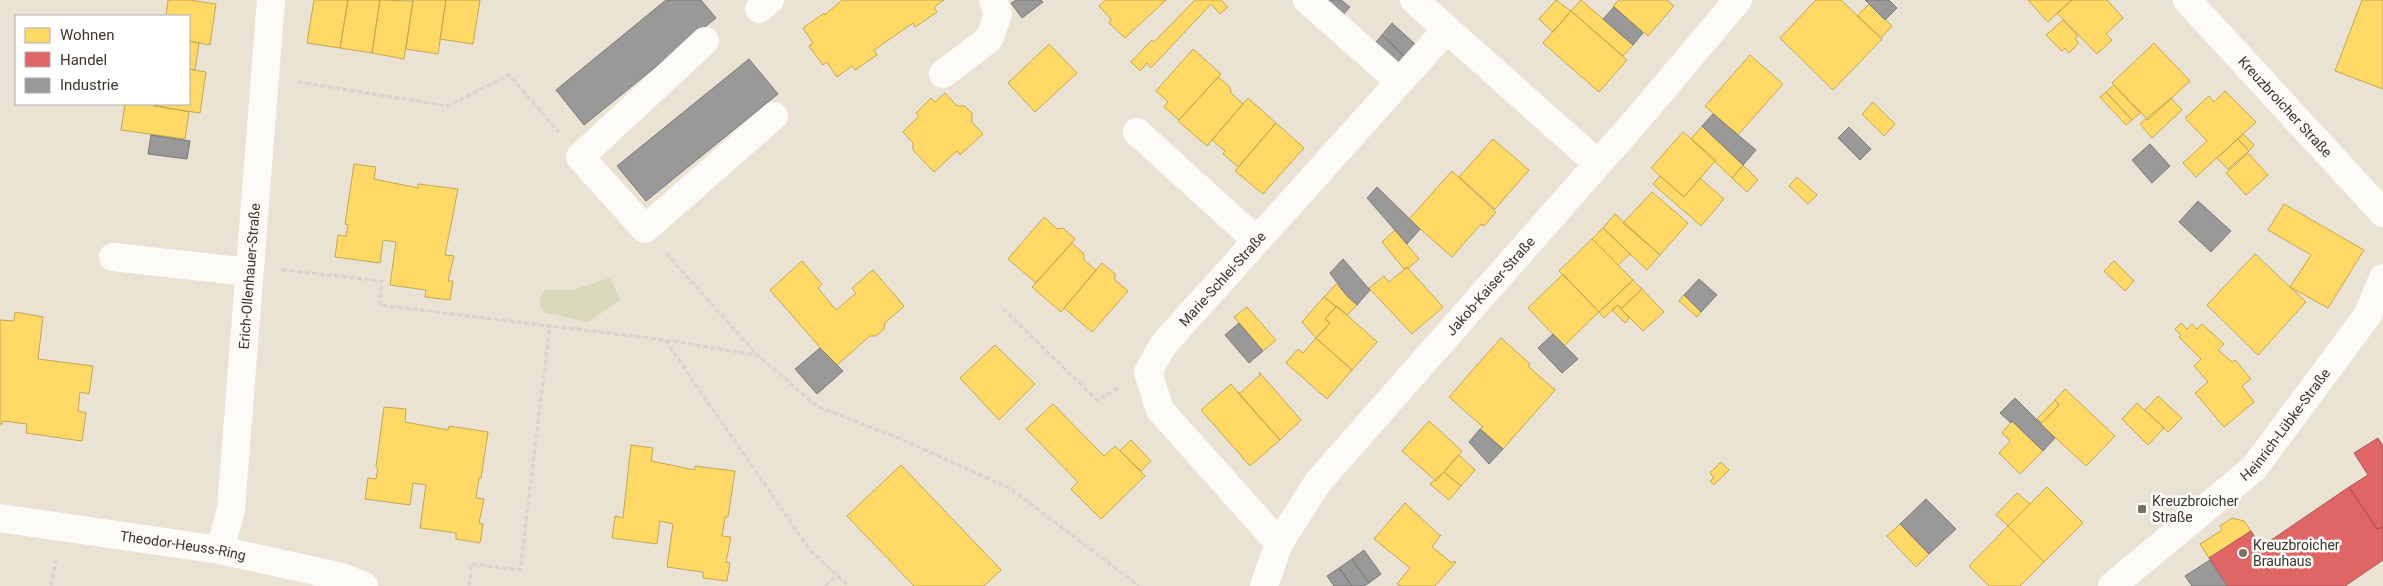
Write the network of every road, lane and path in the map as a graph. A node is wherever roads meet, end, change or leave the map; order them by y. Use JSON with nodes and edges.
{"nodes":[{"id":1,"x":271,"y":0,"type":"edge"},
{"id":2,"x":993,"y":0,"type":"edge"},
{"id":3,"x":1306,"y":0,"type":"edge"},
{"id":4,"x":1414,"y":0,"type":"edge"},
{"id":5,"x":1738,"y":0,"type":"edge"},
{"id":6,"x":2186,"y":0,"type":"edge"},
{"id":7,"x":1447,"y":29,"type":"junction"},
{"id":8,"x":706,"y":41,"type":"dead end"},
{"id":9,"x":943,"y":74,"type":"dead end"},
{"id":10,"x":265,"y":77,"type":"junction"},
{"id":11,"x":1399,"y":81,"type":"junction"},
{"id":12,"x":774,"y":116,"type":"dead end"},
{"id":13,"x":1137,"y":132,"type":"dead end"},
{"id":14,"x":580,"y":157,"type":"junction"},
{"id":15,"x":1597,"y":163,"type":"junction"},
{"id":16,"x":2383,"y":213,"type":"edge"},
{"id":17,"x":644,"y":229,"type":"junction"},
{"id":18,"x":1256,"y":240,"type":"junction"},
{"id":19,"x":113,"y":257,"type":"dead end"},
{"id":20,"x":249,"y":270,"type":"junction"},
{"id":21,"x":2383,"y":278,"type":"edge"},
{"id":22,"x":1004,"y":309,"type":"dead end"},
{"id":23,"x":550,"y":325,"type":"junction"},
{"id":24,"x":665,"y":340,"type":"junction"},
{"id":25,"x":757,"y":355,"type":"junction"},
{"id":26,"x":1148,"y":372,"type":"junction"},
{"id":27,"x":0,"y":518,"type":"edge"},
{"id":28,"x":1279,"y":543,"type":"junction"},
{"id":29,"x":220,"y":550,"type":"junction"},
{"id":30,"x":837,"y":576,"type":"junction"},
{"id":31,"x":364,"y":586,"type":"edge"},
{"id":32,"x":469,"y":586,"type":"edge"},
{"id":33,"x":825,"y":586,"type":"edge"},
{"id":34,"x":848,"y":586,"type":"edge"},
{"id":35,"x":1139,"y":586,"type":"edge"},
{"id":36,"x":1264,"y":586,"type":"edge"},
{"id":37,"x":2112,"y":586,"type":"edge"}],
"edges":[{"from":1,"to":10,"type":"street","name":"Erich-Ollenhauer-Straße"},
{"from":2,"to":9,"type":"street"},
{"from":3,"to":11,"type":"street"},
{"from":4,"to":7,"type":"street"},
{"from":5,"to":15,"type":"street","name":"Jakob-Kaiser-Straße"},
{"from":6,"to":16,"type":"street","name":"Kreuzbroicher Straße"},
{"from":7,"to":11,"type":"street","name":"Marie-Schlei-Straße"},
{"from":7,"to":15,"type":"street"},
{"from":8,"to":14,"type":"street"},
{"from":10,"to":14,"type":"path"},
{"from":10,"to":20,"type":"street","name":"Erich-Ollenhauer-Straße"},
{"from":11,"to":18,"type":"street","name":"Marie-Schlei-Straße"},
{"from":12,"to":17,"type":"street"},
{"from":13,"to":18,"type":"street"},
{"from":14,"to":17,"type":"street"},
{"from":15,"to":28,"type":"street","name":"Jakob-Kaiser-Straße"},
{"from":17,"to":25,"type":"path"},
{"from":18,"to":26,"type":"street","name":"Marie-Schlei-Straße"},
{"from":19,"to":20,"type":"street"},
{"from":20,"to":23,"type":"path"},
{"from":20,"to":29,"type":"street","name":"Erich-Ollenhauer-Straße"},
{"from":21,"to":37,"type":"street","name":"Heinrich-Lübke-Straße"},
{"from":22,"to":26,"type":"path"},
{"from":23,"to":24,"type":"path"},
{"from":23,"to":32,"type":"path"},
{"from":24,"to":25,"type":"path"},
{"from":24,"to":30,"type":"path"},
{"from":25,"to":35,"type":"path"},
{"from":26,"to":28,"type":"street"},
{"from":27,"to":29,"type":"street","name":"Theodor-Heuss-Ring"},
{"from":28,"to":36,"type":"street","name":"Jakob-Kaiser-Straße"},
{"from":29,"to":31,"type":"street","name":"Theodor-Heuss-Ring"},
{"from":30,"to":33,"type":"path"},
{"from":30,"to":34,"type":"path"}]}
